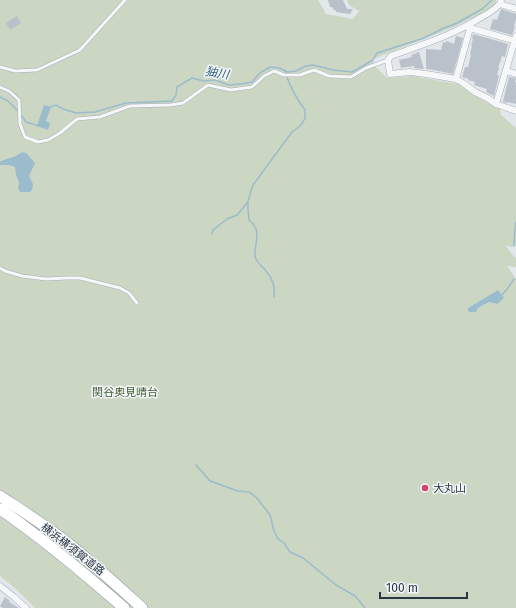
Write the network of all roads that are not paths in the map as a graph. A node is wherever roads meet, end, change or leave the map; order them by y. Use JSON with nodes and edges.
{"nodes":[{"id":1,"x":125,"y":0,"type":"edge"},
{"id":2,"x":500,"y":2,"type":"edge"},
{"id":3,"x":516,"y":9,"type":"edge"},
{"id":4,"x":469,"y":27,"type":"junction"},
{"id":5,"x":516,"y":40,"type":"edge"},
{"id":6,"x":388,"y":60,"type":"junction"},
{"id":7,"x":0,"y":66,"type":"edge"},
{"id":8,"x":506,"y":71,"type":"junction"},
{"id":9,"x":516,"y":74,"type":"edge"},
{"id":10,"x":456,"y":79,"type":"junction"},
{"id":11,"x":0,"y":87,"type":"edge"},
{"id":12,"x":496,"y":104,"type":"junction"},
{"id":13,"x":516,"y":111,"type":"edge"},
{"id":14,"x":0,"y":268,"type":"edge"},
{"id":15,"x":137,"y":303,"type":"dead end"},
{"id":16,"x":0,"y":496,"type":"edge"},
{"id":17,"x":0,"y":509,"type":"edge"},
{"id":18,"x":0,"y":587,"type":"edge"},
{"id":19,"x":26,"y":608,"type":"edge"},
{"id":20,"x":124,"y":608,"type":"edge"},
{"id":21,"x":142,"y":608,"type":"edge"}],
"edges":[{"from":1,"to":7,"type":"lane"},
{"from":2,"to":3,"type":"street"},
{"from":2,"to":4,"type":"street"},
{"from":4,"to":5,"type":"street"},
{"from":4,"to":6,"type":"street"},
{"from":4,"to":10,"type":"street"},
{"from":5,"to":8,"type":"street"},
{"from":6,"to":10,"type":"street"},
{"from":6,"to":11,"type":"lane"},
{"from":8,"to":9,"type":"street"},
{"from":8,"to":12,"type":"street"},
{"from":10,"to":12,"type":"street"},
{"from":12,"to":13,"type":"street"},
{"from":14,"to":15,"type":"lane"},
{"from":16,"to":21,"type":"highway","name":"横浜横須賀道路"},
{"from":17,"to":20,"type":"highway","name":"横浜横須賀道路"},
{"from":18,"to":19,"type":"street"}]}
